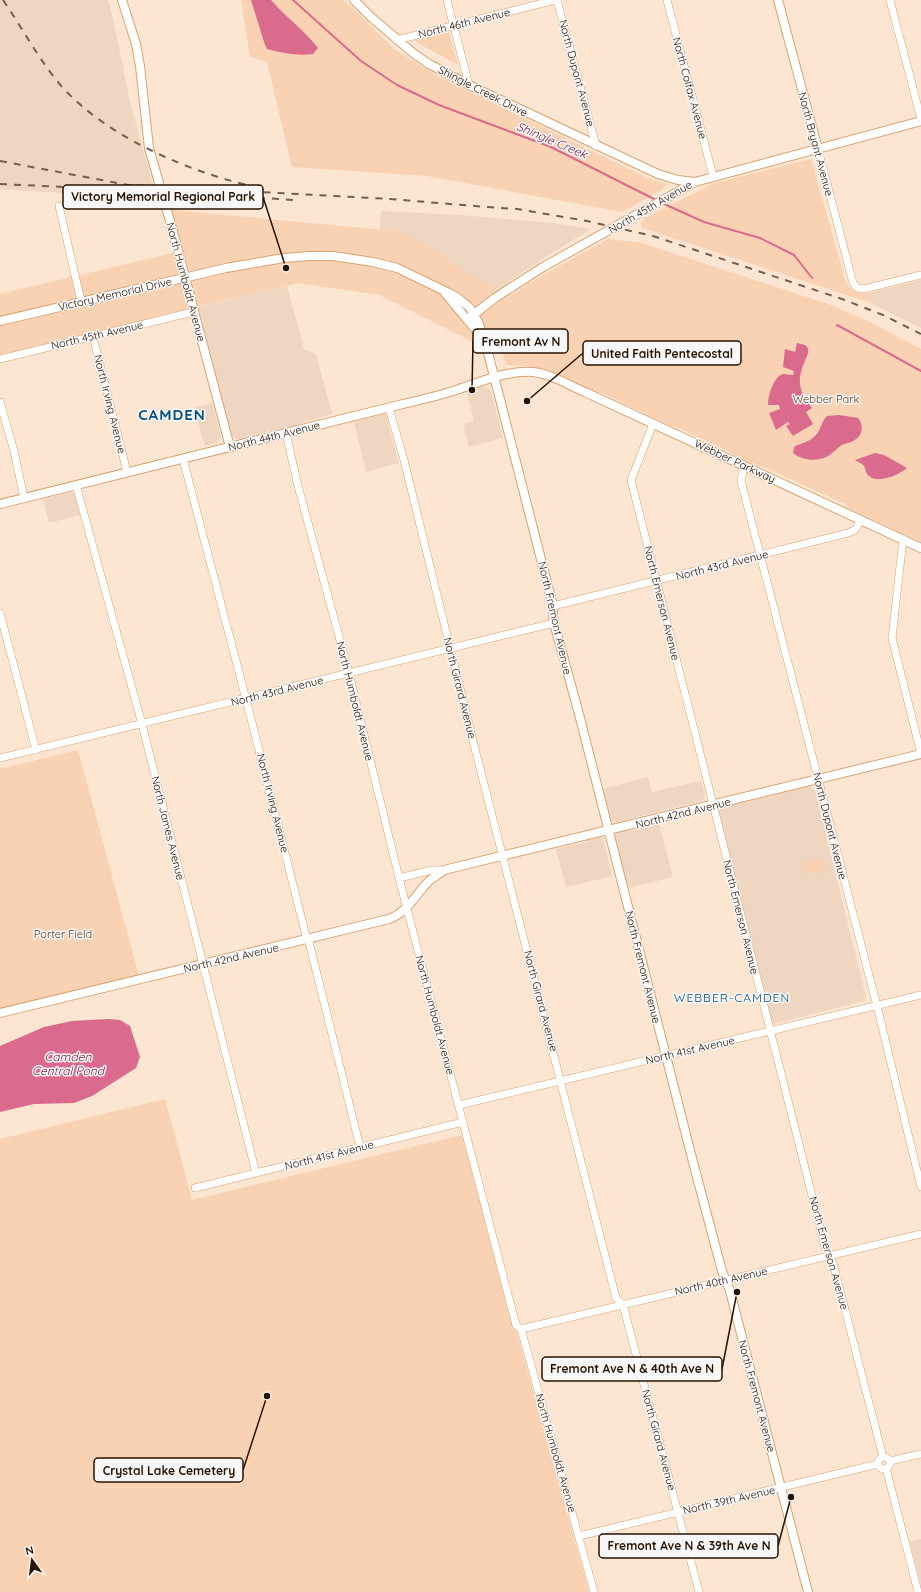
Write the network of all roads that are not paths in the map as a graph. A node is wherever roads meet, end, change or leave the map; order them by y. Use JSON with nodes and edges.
{"nodes":[{"id":1,"x":122,"y":0,"type":"edge"},
{"id":2,"x":354,"y":0,"type":"edge"},
{"id":3,"x":447,"y":0,"type":"edge"},
{"id":4,"x":556,"y":0,"type":"edge"},
{"id":5,"x":668,"y":0,"type":"edge"},
{"id":6,"x":778,"y":0,"type":"edge"},
{"id":7,"x":890,"y":0,"type":"edge"},
{"id":8,"x":454,"y":25,"type":"junction"},
{"id":9,"x":397,"y":40,"type":"junction"},
{"id":10,"x":469,"y":85,"type":"junction"},
{"id":11,"x":921,"y":120,"type":"edge"},
{"id":12,"x":596,"y":146,"type":"junction"},
{"id":13,"x":818,"y":149,"type":"junction"},
{"id":14,"x":713,"y":176,"type":"junction"},
{"id":15,"x":695,"y":182,"type":"junction"},
{"id":16,"x":59,"y":206,"type":"dead end"},
{"id":17,"x":921,"y":275,"type":"edge"},
{"id":18,"x":184,"y":278,"type":"junction"},
{"id":19,"x":81,"y":301,"type":"junction"},
{"id":20,"x":193,"y":312,"type":"junction"},
{"id":21,"x":471,"y":316,"type":"junction"},
{"id":22,"x":0,"y":321,"type":"edge"},
{"id":23,"x":93,"y":337,"type":"junction"},
{"id":24,"x":485,"y":341,"type":"joint"},
{"id":25,"x":0,"y":359,"type":"edge"},
{"id":26,"x":548,"y":376,"type":"joint"},
{"id":27,"x":495,"y":377,"type":"junction"},
{"id":28,"x":0,"y":402,"type":"edge"},
{"id":29,"x":389,"y":408,"type":"junction"},
{"id":30,"x":653,"y":424,"type":"junction"},
{"id":31,"x":286,"y":433,"type":"junction"},
{"id":32,"x":230,"y":447,"type":"junction"},
{"id":33,"x":183,"y":459,"type":"junction"},
{"id":34,"x":744,"y":466,"type":"junction"},
{"id":35,"x":127,"y":472,"type":"junction"},
{"id":36,"x":76,"y":485,"type":"junction"},
{"id":37,"x":24,"y":498,"type":"junction"},
{"id":38,"x":0,"y":504,"type":"edge"},
{"id":39,"x":861,"y":520,"type":"junction"},
{"id":40,"x":903,"y":539,"type":"junction"},
{"id":41,"x":921,"y":548,"type":"edge"},
{"id":42,"x":760,"y":555,"type":"junction"},
{"id":43,"x":656,"y":581,"type":"junction"},
{"id":44,"x":554,"y":606,"type":"junction"},
{"id":45,"x":0,"y":613,"type":"edge"},
{"id":46,"x":554,"y":623,"type":"junction"},
{"id":47,"x":450,"y":649,"type":"junction"},
{"id":48,"x":349,"y":673,"type":"junction"},
{"id":49,"x":246,"y":699,"type":"junction"},
{"id":50,"x":142,"y":724,"type":"junction"},
{"id":51,"x":36,"y":750,"type":"junction"},
{"id":52,"x":921,"y":754,"type":"edge"},
{"id":53,"x":0,"y":758,"type":"edge"},
{"id":54,"x":818,"y":779,"type":"junction"},
{"id":55,"x":713,"y":805,"type":"junction"},
{"id":56,"x":608,"y":830,"type":"junction"},
{"id":57,"x":503,"y":856,"type":"junction"},
{"id":58,"x":444,"y":870,"type":"junction"},
{"id":59,"x":399,"y":878,"type":"junction"},
{"id":60,"x":407,"y":908,"type":"junction"},
{"id":61,"x":307,"y":940,"type":"junction"},
{"id":62,"x":203,"y":965,"type":"junction"},
{"id":63,"x":921,"y":995,"type":"edge"},
{"id":64,"x":876,"y":1006,"type":"junction"},
{"id":65,"x":0,"y":1013,"type":"edge"},
{"id":66,"x":770,"y":1032,"type":"junction"},
{"id":67,"x":665,"y":1056,"type":"junction"},
{"id":68,"x":562,"y":1081,"type":"junction"},
{"id":69,"x":458,"y":1105,"type":"junction"},
{"id":70,"x":463,"y":1122,"type":"junction"},
{"id":71,"x":360,"y":1147,"type":"junction"},
{"id":72,"x":256,"y":1172,"type":"junction"},
{"id":73,"x":921,"y":1187,"type":"edge"},
{"id":74,"x":195,"y":1188,"type":"dead end"},
{"id":75,"x":921,"y":1234,"type":"edge"},
{"id":76,"x":829,"y":1256,"type":"junction"},
{"id":77,"x":725,"y":1280,"type":"junction"},
{"id":78,"x":623,"y":1305,"type":"junction"},
{"id":79,"x":521,"y":1329,"type":"junction"},
{"id":80,"x":921,"y":1454,"type":"edge"},
{"id":81,"x":883,"y":1457,"type":"junction"},
{"id":82,"x":890,"y":1461,"type":"junction"},
{"id":83,"x":878,"y":1464,"type":"junction"},
{"id":84,"x":886,"y":1468,"type":"junction"},
{"id":85,"x":781,"y":1487,"type":"junction"},
{"id":86,"x":678,"y":1512,"type":"junction"},
{"id":87,"x":579,"y":1536,"type":"junction"},
{"id":88,"x":594,"y":1592,"type":"edge"},
{"id":89,"x":698,"y":1592,"type":"edge"},
{"id":90,"x":808,"y":1592,"type":"edge"},
{"id":91,"x":918,"y":1592,"type":"edge"}],
"edges":[{"from":1,"to":18,"type":"street","name":"North Humboldt Avenue"},
{"from":2,"to":9,"type":"street","name":"Shingle Creek Drive"},
{"from":3,"to":8,"type":"street"},
{"from":4,"to":8,"type":"street","name":"North 46th Avenue"},
{"from":4,"to":12,"type":"street","name":"North Dupont Avenue"},
{"from":5,"to":14,"type":"street","name":"North Colfax Avenue"},
{"from":6,"to":13,"type":"street","name":"North Bryant Avenue"},
{"from":7,"to":11,"type":"street"},
{"from":8,"to":9,"type":"street","name":"North 46th Avenue"},
{"from":8,"to":10,"type":"street"},
{"from":9,"to":10,"type":"street","name":"Shingle Creek Drive"},
{"from":10,"to":12,"type":"street","name":"Shingle Creek Drive"},
{"from":11,"to":13,"type":"street","name":"North 45th Avenue"},
{"from":12,"to":15,"type":"street","name":"Shingle Creek Drive"},
{"from":13,"to":14,"type":"street","name":"North 45th Avenue"},
{"from":13,"to":17,"type":"street","name":"North Bryant Avenue"},
{"from":14,"to":15,"type":"street","name":"North 45th Avenue"},
{"from":15,"to":21,"type":"street","name":"North 45th Avenue"},
{"from":16,"to":19,"type":"street"},
{"from":18,"to":19,"type":"street","name":"Victory Memorial Drive"},
{"from":18,"to":20,"type":"street","name":"North Humboldt Avenue"},
{"from":18,"to":21,"type":"street","name":"Victory Memorial Drive"},
{"from":19,"to":22,"type":"street","name":"Victory Memorial Drive"},
{"from":20,"to":23,"type":"street","name":"North 45th Avenue"},
{"from":20,"to":32,"type":"street","name":"North Humboldt Avenue"},
{"from":21,"to":24,"type":"street","name":"Victory Memorial Drive"},
{"from":23,"to":25,"type":"street","name":"North 45th Avenue"},
{"from":23,"to":35,"type":"street","name":"North Irving Avenue"},
{"from":24,"to":27,"type":"street","name":"North Fremont Avenue"},
{"from":26,"to":27,"type":"street","name":"North 44th Avenue"},
{"from":26,"to":30,"type":"street","name":"Webber Parkway"},
{"from":27,"to":29,"type":"street","name":"North 44th Avenue"},
{"from":27,"to":44,"type":"street","name":"North Fremont Avenue"},
{"from":28,"to":37,"type":"street"},
{"from":29,"to":31,"type":"street","name":"North 44th Avenue"},
{"from":29,"to":47,"type":"street","name":"North Girard Avenue"},
{"from":30,"to":34,"type":"street","name":"Webber Parkway"},
{"from":30,"to":43,"type":"street","name":"North Emerson Avenue"},
{"from":31,"to":32,"type":"street","name":"North 44th Avenue"},
{"from":31,"to":48,"type":"street","name":"North Humboldt Avenue"},
{"from":32,"to":33,"type":"street","name":"North 44th Avenue"},
{"from":33,"to":35,"type":"street","name":"North 44th Avenue"},
{"from":33,"to":49,"type":"street","name":"North Irving Avenue"},
{"from":34,"to":39,"type":"street","name":"Webber Parkway"},
{"from":34,"to":42,"type":"street","name":"North Dupont Avenue"},
{"from":35,"to":36,"type":"street","name":"North 44th Avenue"},
{"from":36,"to":37,"type":"street","name":"North 44th Avenue"},
{"from":36,"to":50,"type":"street","name":"North James Avenue"},
{"from":37,"to":38,"type":"street","name":"North 44th Avenue"},
{"from":39,"to":40,"type":"street","name":"Webber Parkway"},
{"from":39,"to":42,"type":"street","name":"North 43rd Avenue"},
{"from":40,"to":41,"type":"street","name":"Webber Parkway"},
{"from":40,"to":52,"type":"street"},
{"from":42,"to":43,"type":"street","name":"North 43rd Avenue"},
{"from":42,"to":54,"type":"street","name":"North Dupont Avenue"},
{"from":43,"to":44,"type":"street","name":"North 43rd Avenue"},
{"from":43,"to":55,"type":"street","name":"North Emerson Avenue"},
{"from":44,"to":46,"type":"street","name":"North Fremont Avenue"},
{"from":45,"to":51,"type":"street"},
{"from":46,"to":47,"type":"street","name":"North 43rd Avenue"},
{"from":46,"to":56,"type":"street","name":"North Fremont Avenue"},
{"from":47,"to":48,"type":"street","name":"North 43rd Avenue"},
{"from":47,"to":57,"type":"street","name":"North Girard Avenue"},
{"from":48,"to":49,"type":"street","name":"North 43rd Avenue"},
{"from":48,"to":59,"type":"street","name":"North Humboldt Avenue"},
{"from":49,"to":50,"type":"street","name":"North 43rd Avenue"},
{"from":49,"to":61,"type":"street","name":"North Irving Avenue"},
{"from":50,"to":51,"type":"street","name":"North 43rd Avenue"},
{"from":50,"to":62,"type":"street","name":"North James Avenue"},
{"from":51,"to":53,"type":"street","name":"North 43rd Avenue"},
{"from":52,"to":54,"type":"street","name":"North 42nd Avenue"},
{"from":54,"to":55,"type":"street","name":"North 42nd Avenue"},
{"from":54,"to":64,"type":"street","name":"North Dupont Avenue"},
{"from":55,"to":56,"type":"street","name":"North 42nd Avenue"},
{"from":55,"to":66,"type":"street","name":"North Emerson Avenue"},
{"from":56,"to":57,"type":"street","name":"North 42nd Avenue"},
{"from":56,"to":67,"type":"street","name":"North Fremont Avenue"},
{"from":57,"to":58,"type":"street","name":"North 42nd Avenue"},
{"from":57,"to":68,"type":"street","name":"North Girard Avenue"},
{"from":58,"to":59,"type":"street","name":"North 42nd Avenue"},
{"from":58,"to":60,"type":"street","name":"North 42nd Avenue"},
{"from":59,"to":60,"type":"street","name":"North Humboldt Avenue"},
{"from":60,"to":61,"type":"street","name":"North 42nd Avenue"},
{"from":60,"to":69,"type":"street","name":"North Humboldt Avenue"},
{"from":61,"to":62,"type":"street","name":"North 42nd Avenue"},
{"from":61,"to":71,"type":"street","name":"North Irving Avenue"},
{"from":62,"to":65,"type":"street","name":"North 42nd Avenue"},
{"from":62,"to":72,"type":"street","name":"North James Avenue"},
{"from":63,"to":64,"type":"street","name":"North 41st Avenue"},
{"from":64,"to":66,"type":"street","name":"North 41st Avenue"},
{"from":64,"to":73,"type":"street","name":"North Dupont Avenue"},
{"from":66,"to":67,"type":"street","name":"North 41st Avenue"},
{"from":66,"to":76,"type":"street","name":"North Emerson Avenue"},
{"from":67,"to":68,"type":"street","name":"North 41st Avenue"},
{"from":67,"to":77,"type":"street","name":"North Fremont Avenue"},
{"from":68,"to":69,"type":"street","name":"North 41st Avenue"},
{"from":68,"to":78,"type":"street","name":"North Girard Avenue"},
{"from":69,"to":70,"type":"street","name":"North Humboldt Avenue"},
{"from":70,"to":71,"type":"street","name":"North 41st Avenue"},
{"from":70,"to":79,"type":"street","name":"North Humboldt Avenue"},
{"from":71,"to":72,"type":"street","name":"North 41st Avenue"},
{"from":72,"to":74,"type":"street","name":"North 41st Avenue"},
{"from":75,"to":76,"type":"street","name":"North 40th Avenue"},
{"from":76,"to":77,"type":"street","name":"North 40th Avenue"},
{"from":76,"to":81,"type":"street","name":"North Emerson Avenue"},
{"from":77,"to":78,"type":"street","name":"North 40th Avenue"},
{"from":77,"to":85,"type":"street","name":"North Fremont Avenue"},
{"from":78,"to":79,"type":"street","name":"North 40th Avenue"},
{"from":78,"to":86,"type":"street","name":"North Girard Avenue"},
{"from":79,"to":87,"type":"street","name":"North Humboldt Avenue"},
{"from":80,"to":82,"type":"street"},
{"from":81,"to":82,"type":"street"},
{"from":81,"to":83,"type":"street"},
{"from":82,"to":84,"type":"street"},
{"from":83,"to":84,"type":"street"},
{"from":83,"to":85,"type":"street","name":"North 39th Avenue"},
{"from":84,"to":91,"type":"street"},
{"from":85,"to":86,"type":"street","name":"North 39th Avenue"},
{"from":85,"to":90,"type":"street","name":"North Fremont Avenue"},
{"from":86,"to":87,"type":"street","name":"North 39th Avenue"},
{"from":86,"to":89,"type":"street","name":"North Girard Avenue"},
{"from":87,"to":88,"type":"street","name":"North Humboldt Avenue"}]}
